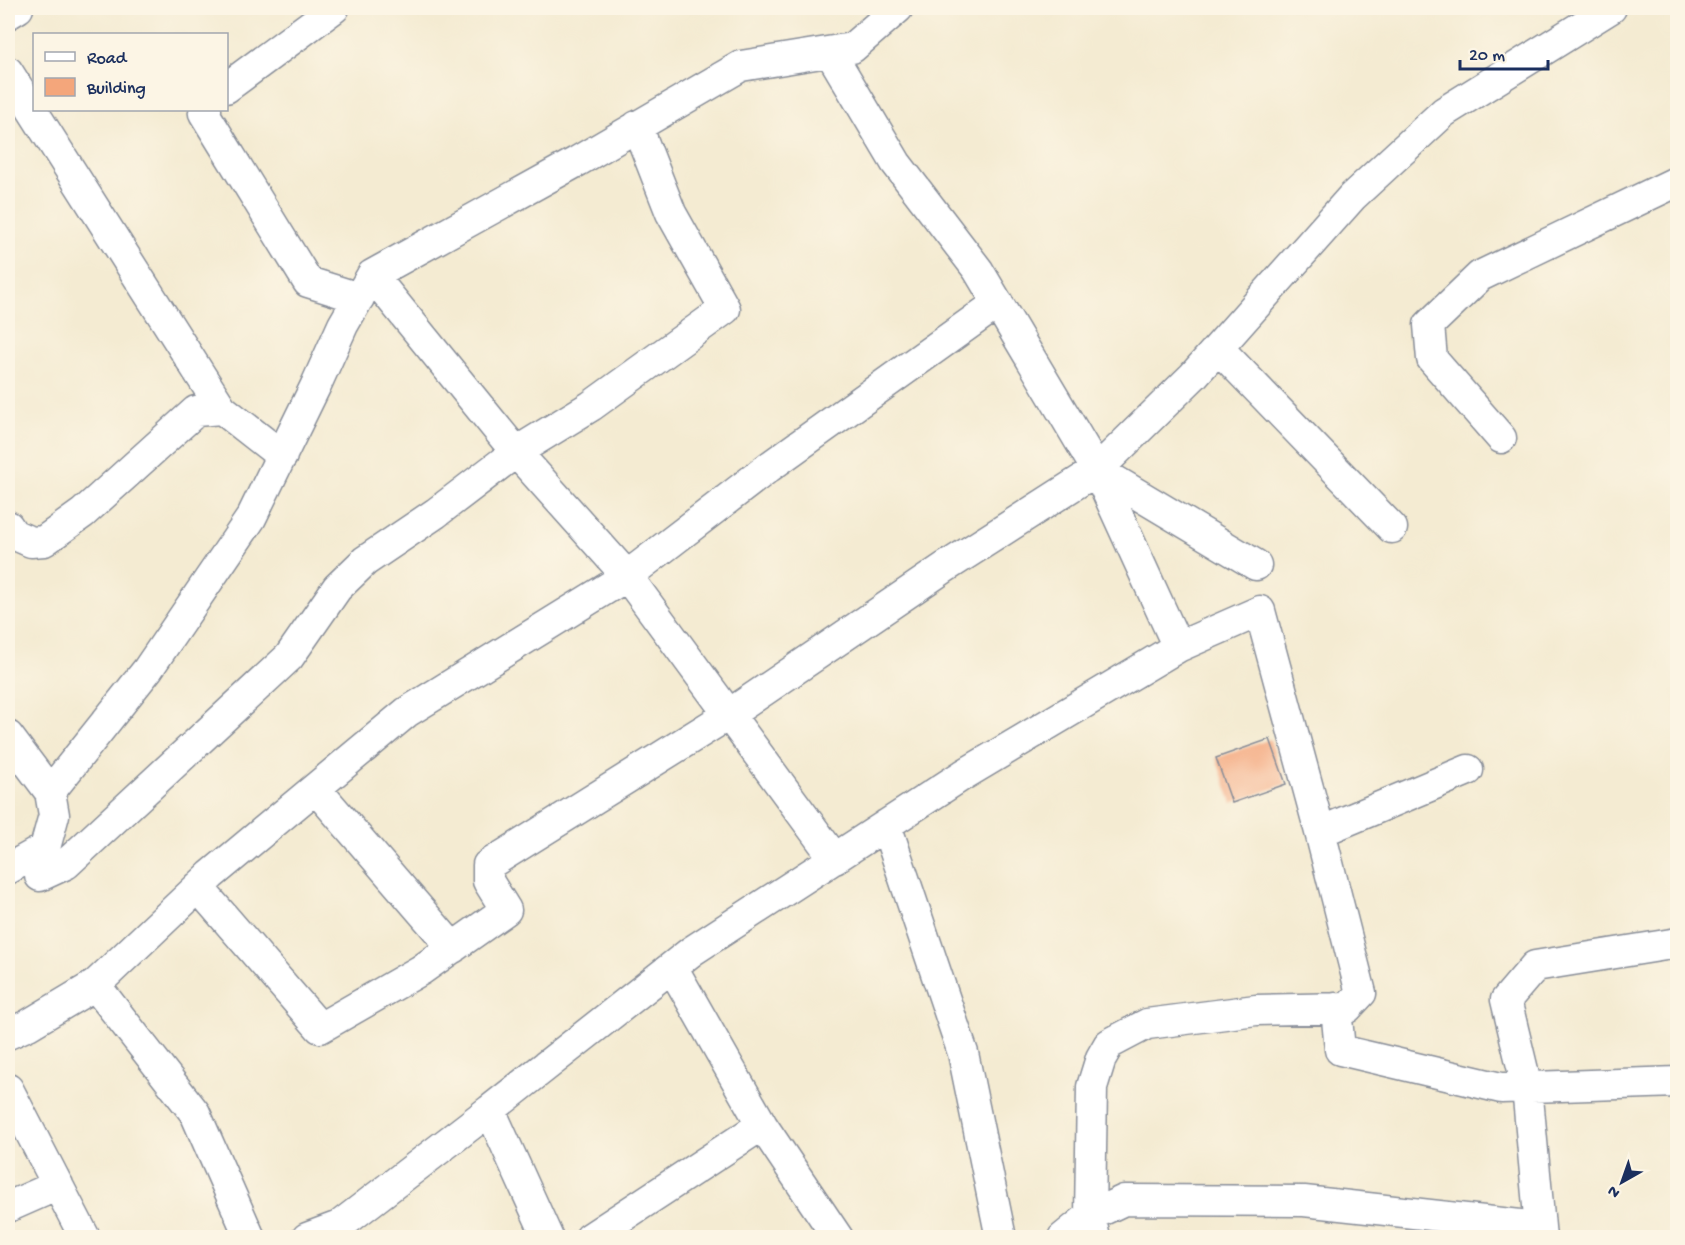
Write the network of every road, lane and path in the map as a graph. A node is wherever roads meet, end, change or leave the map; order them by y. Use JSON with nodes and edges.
{"nodes":[{"id":1,"x":18,"y":8,"type":"edge"},
{"id":2,"x":334,"y":8,"type":"edge"},
{"id":3,"x":898,"y":8,"type":"edge"},
{"id":4,"x":1611,"y":8,"type":"edge"},
{"id":5,"x":8,"y":14,"type":"edge"},
{"id":6,"x":830,"y":52,"type":"junction"},
{"id":7,"x":8,"y":72,"type":"edge"},
{"id":8,"x":228,"y":87,"type":"edge"},
{"id":9,"x":205,"y":111,"type":"edge"},
{"id":10,"x":637,"y":126,"type":"junction"},
{"id":11,"x":1677,"y":181,"type":"edge"},
{"id":12,"x":365,"y":286,"type":"junction"},
{"id":13,"x":998,"y":303,"type":"junction"},
{"id":14,"x":1218,"y":348,"type":"junction"},
{"id":15,"x":222,"y":409,"type":"junction"},
{"id":16,"x":1501,"y":438,"type":"dead end"},
{"id":17,"x":516,"y":452,"type":"junction"},
{"id":18,"x":282,"y":456,"type":"junction"},
{"id":19,"x":1096,"y":470,"type":"junction"},
{"id":20,"x":8,"y":526,"type":"edge"},
{"id":21,"x":1392,"y":528,"type":"dead end"},
{"id":22,"x":1256,"y":565,"type":"dead end"},
{"id":23,"x":627,"y":576,"type":"junction"},
{"id":24,"x":1178,"y":647,"type":"junction"},
{"id":25,"x":728,"y":715,"type":"junction"},
{"id":26,"x":8,"y":736,"type":"edge"},
{"id":27,"x":1468,"y":770,"type":"dead end"},
{"id":28,"x":316,"y":789,"type":"junction"},
{"id":29,"x":50,"y":792,"type":"junction"},
{"id":30,"x":886,"y":825,"type":"junction"},
{"id":31,"x":1320,"y":832,"type":"junction"},
{"id":32,"x":45,"y":848,"type":"junction"},
{"id":33,"x":835,"y":859,"type":"junction"},
{"id":34,"x":8,"y":869,"type":"edge"},
{"id":35,"x":198,"y":887,"type":"junction"},
{"id":36,"x":1677,"y":943,"type":"edge"},
{"id":37,"x":453,"y":948,"type":"junction"},
{"id":38,"x":672,"y":967,"type":"junction"},
{"id":39,"x":95,"y":984,"type":"junction"},
{"id":40,"x":1336,"y":1008,"type":"junction"},
{"id":41,"x":8,"y":1034,"type":"edge"},
{"id":42,"x":1677,"y":1082,"type":"edge"},
{"id":43,"x":1527,"y":1087,"type":"junction"},
{"id":44,"x":8,"y":1089,"type":"edge"},
{"id":45,"x":490,"y":1110,"type":"junction"},
{"id":46,"x":762,"y":1125,"type":"junction"},
{"id":47,"x":58,"y":1185,"type":"junction"},
{"id":48,"x":8,"y":1207,"type":"edge"},
{"id":49,"x":1402,"y":1224,"type":"edge"},
{"id":50,"x":1093,"y":1227,"type":"edge"},
{"id":51,"x":1540,"y":1232,"type":"edge"},
{"id":52,"x":85,"y":1238,"type":"edge"},
{"id":53,"x":250,"y":1238,"type":"edge"},
{"id":54,"x":307,"y":1238,"type":"edge"},
{"id":55,"x":548,"y":1238,"type":"edge"},
{"id":56,"x":590,"y":1238,"type":"edge"},
{"id":57,"x":838,"y":1238,"type":"edge"},
{"id":58,"x":1001,"y":1238,"type":"edge"},
{"id":59,"x":1063,"y":1238,"type":"edge"}],
"edges":[{"from":1,"to":5,"type":"street"},
{"from":2,"to":8,"type":"street"},
{"from":3,"to":6,"type":"street"},
{"from":4,"to":14,"type":"street"},
{"from":6,"to":10,"type":"street"},
{"from":6,"to":13,"type":"street"},
{"from":7,"to":15,"type":"street"},
{"from":9,"to":12,"type":"street"},
{"from":10,"to":12,"type":"street"},
{"from":10,"to":17,"type":"street"},
{"from":11,"to":16,"type":"street"},
{"from":12,"to":17,"type":"street"},
{"from":12,"to":18,"type":"street"},
{"from":13,"to":19,"type":"street"},
{"from":13,"to":23,"type":"street"},
{"from":14,"to":19,"type":"street"},
{"from":14,"to":21,"type":"street"},
{"from":15,"to":18,"type":"street"},
{"from":15,"to":20,"type":"street"},
{"from":17,"to":23,"type":"street"},
{"from":17,"to":32,"type":"street"},
{"from":18,"to":29,"type":"street"},
{"from":19,"to":22,"type":"street"},
{"from":19,"to":24,"type":"street"},
{"from":19,"to":25,"type":"street"},
{"from":23,"to":25,"type":"street"},
{"from":23,"to":28,"type":"street"},
{"from":24,"to":30,"type":"street"},
{"from":24,"to":31,"type":"street"},
{"from":25,"to":33,"type":"street"},
{"from":25,"to":37,"type":"street"},
{"from":26,"to":29,"type":"street"},
{"from":27,"to":31,"type":"street"},
{"from":28,"to":35,"type":"street"},
{"from":28,"to":37,"type":"street"},
{"from":29,"to":32,"type":"street"},
{"from":30,"to":33,"type":"street"},
{"from":30,"to":58,"type":"street"},
{"from":31,"to":40,"type":"street"},
{"from":32,"to":34,"type":"street"},
{"from":33,"to":38,"type":"street"},
{"from":35,"to":37,"type":"street"},
{"from":35,"to":39,"type":"street"},
{"from":36,"to":43,"type":"street"},
{"from":38,"to":45,"type":"street"},
{"from":38,"to":46,"type":"street"},
{"from":39,"to":41,"type":"street"},
{"from":39,"to":53,"type":"street"},
{"from":40,"to":43,"type":"street"},
{"from":40,"to":50,"type":"street"},
{"from":42,"to":43,"type":"street"},
{"from":43,"to":51,"type":"street"},
{"from":44,"to":47,"type":"street"},
{"from":45,"to":54,"type":"street"},
{"from":45,"to":55,"type":"street"},
{"from":46,"to":56,"type":"street"},
{"from":46,"to":57,"type":"street"},
{"from":47,"to":48,"type":"street"},
{"from":47,"to":52,"type":"street"},
{"from":49,"to":50,"type":"street"},
{"from":49,"to":51,"type":"street"},
{"from":50,"to":59,"type":"street"}]}
